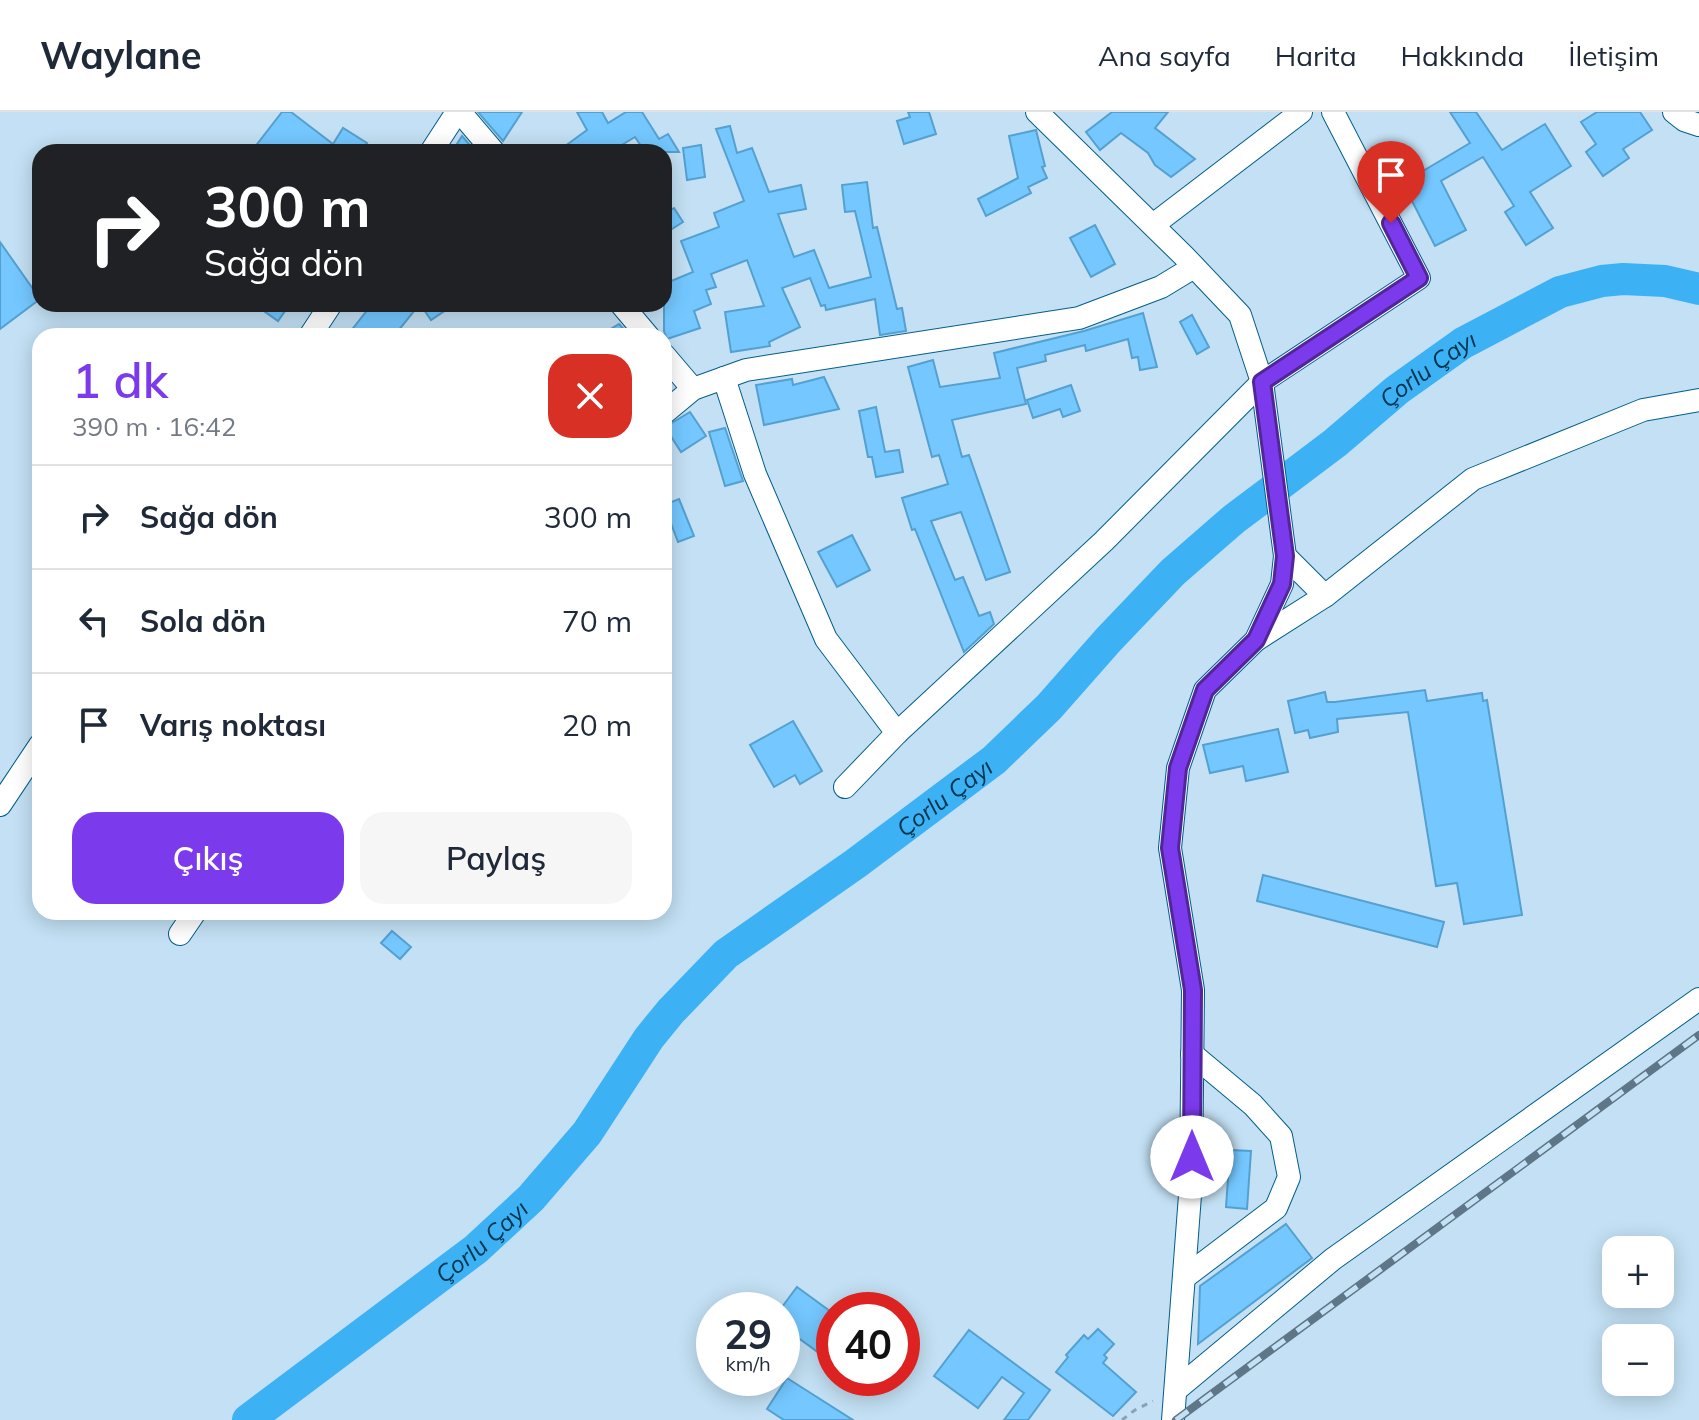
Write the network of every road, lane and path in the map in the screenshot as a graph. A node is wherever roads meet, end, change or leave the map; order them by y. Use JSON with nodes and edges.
{"nodes":[{"id":1,"x":458,"y":112,"type":"edge"},
{"id":2,"x":1037,"y":112,"type":"edge"},
{"id":3,"x":1301,"y":112,"type":"edge"},
{"id":4,"x":1333,"y":112,"type":"edge"},
{"id":5,"x":1674,"y":112,"type":"edge"},
{"id":6,"x":1699,"y":125,"type":"edge"},
{"id":7,"x":436,"y":144,"type":"edge"},
{"id":8,"x":487,"y":144,"type":"edge"},
{"id":9,"x":1153,"y":225,"type":"junction"},
{"id":10,"x":1194,"y":267,"type":"junction"},
{"id":11,"x":628,"y":312,"type":"edge"},
{"id":12,"x":641,"y":328,"type":"edge"},
{"id":13,"x":672,"y":360,"type":"edge"},
{"id":14,"x":1262,"y":382,"type":"junction"},
{"id":15,"x":708,"y":383,"type":"junction"},
{"id":16,"x":1699,"y":400,"type":"edge"},
{"id":17,"x":672,"y":408,"type":"edge"},
{"id":18,"x":1285,"y":556,"type":"junction"},
{"id":19,"x":1325,"y":596,"type":"junction"},
{"id":20,"x":1256,"y":640,"type":"junction"},
{"id":21,"x":897,"y":733,"type":"junction"},
{"id":22,"x":32,"y":757,"type":"edge"},
{"id":23,"x":845,"y":787,"type":"dead end"},
{"id":24,"x":0,"y":805,"type":"edge"},
{"id":25,"x":190,"y":920,"type":"edge"},
{"id":26,"x":180,"y":934,"type":"dead end"},
{"id":27,"x":1699,"y":999,"type":"edge"},
{"id":28,"x":1192,"y":1054,"type":"junction"},
{"id":29,"x":1185,"y":1277,"type":"junction"},
{"id":30,"x":1177,"y":1389,"type":"junction"},
{"id":31,"x":1122,"y":1420,"type":"edge"},
{"id":32,"x":1173,"y":1420,"type":"edge"}],
"edges":[{"from":1,"to":7,"type":"street"},
{"from":1,"to":8,"type":"street"},
{"from":2,"to":9,"type":"street"},
{"from":3,"to":9,"type":"street"},
{"from":4,"to":14,"type":"street"},
{"from":5,"to":6,"type":"street"},
{"from":9,"to":10,"type":"street"},
{"from":10,"to":14,"type":"street"},
{"from":10,"to":15,"type":"street"},
{"from":11,"to":12,"type":"street"},
{"from":13,"to":15,"type":"street"},
{"from":14,"to":18,"type":"street"},
{"from":14,"to":21,"type":"street"},
{"from":15,"to":17,"type":"street"},
{"from":15,"to":21,"type":"street"},
{"from":16,"to":19,"type":"street"},
{"from":18,"to":19,"type":"street"},
{"from":18,"to":20,"type":"street"},
{"from":19,"to":20,"type":"street"},
{"from":20,"to":28,"type":"street"},
{"from":21,"to":23,"type":"street"},
{"from":22,"to":24,"type":"street"},
{"from":25,"to":26,"type":"street"},
{"from":27,"to":30,"type":"street"},
{"from":28,"to":29,"type":"street"},
{"from":28,"to":29,"type":"street"},
{"from":29,"to":30,"type":"street"},
{"from":30,"to":31,"type":"path"},
{"from":30,"to":32,"type":"street"}]}
